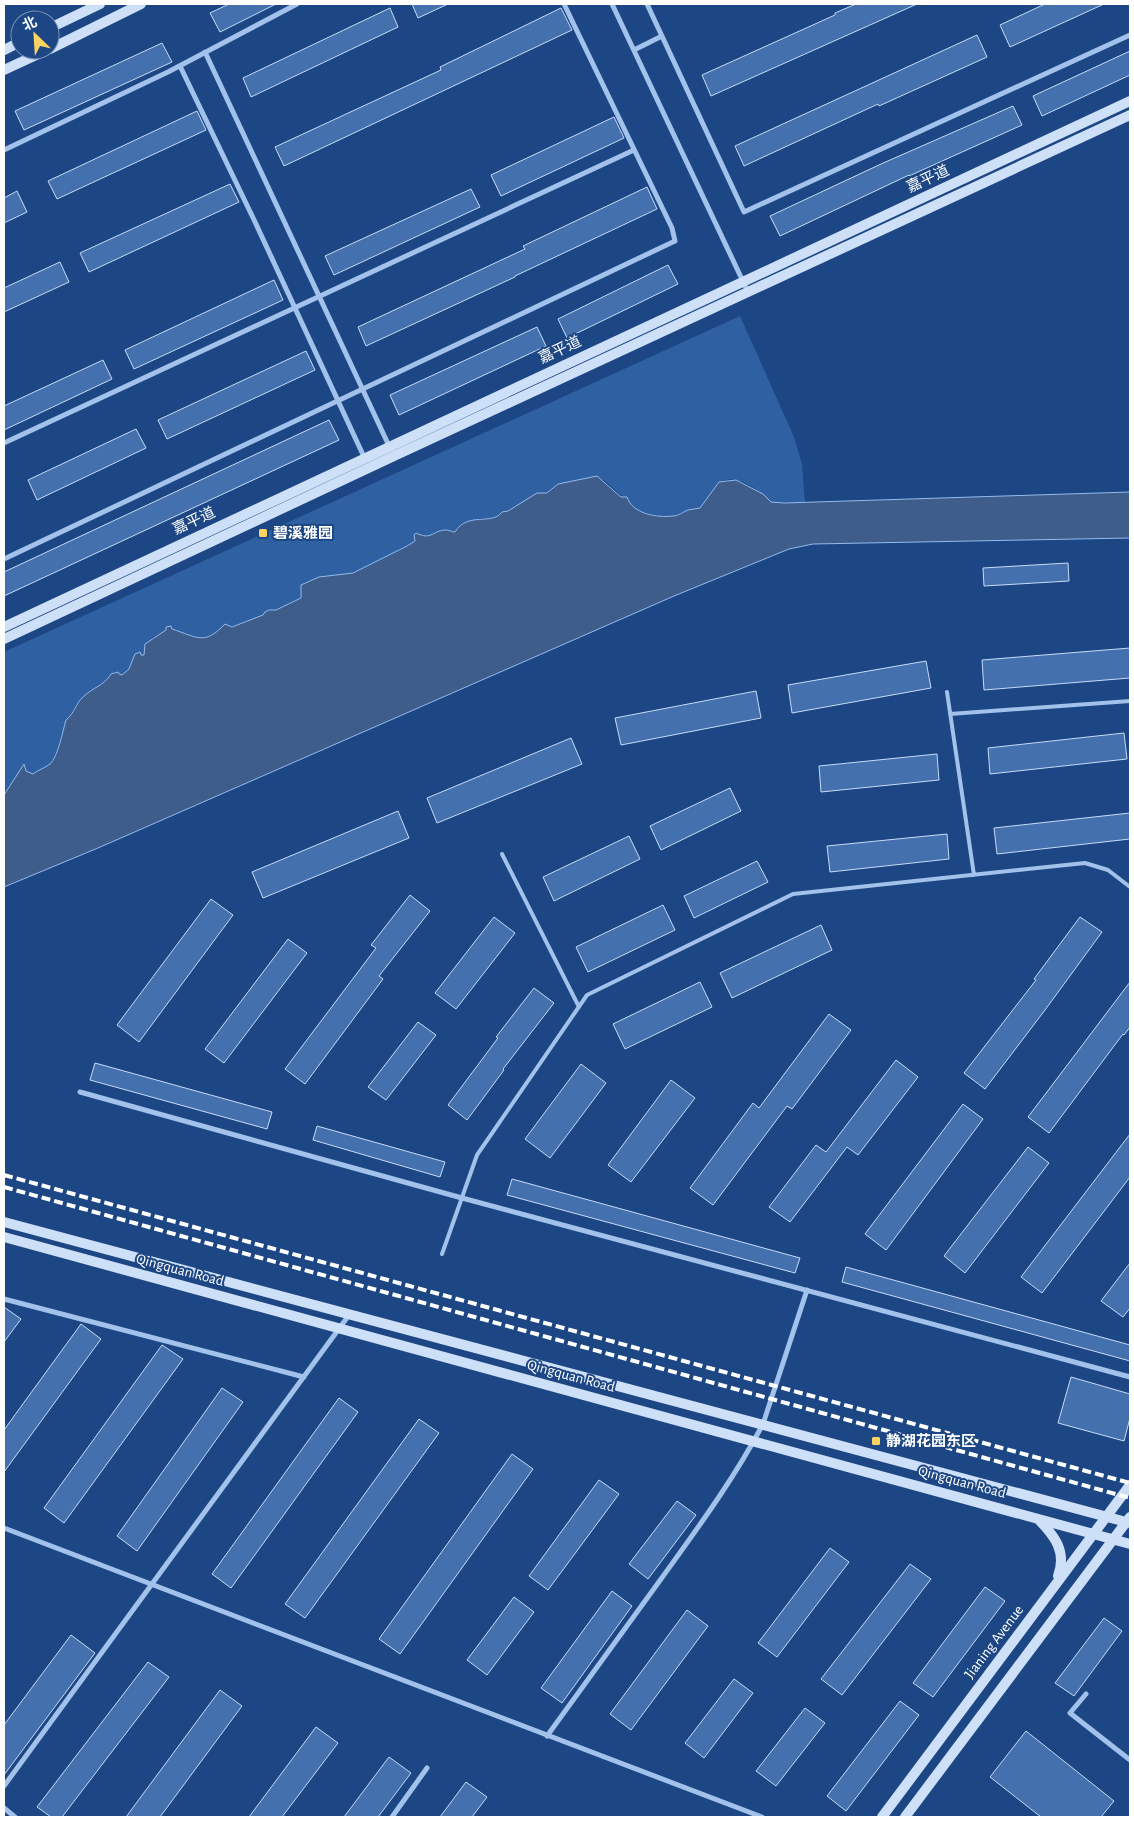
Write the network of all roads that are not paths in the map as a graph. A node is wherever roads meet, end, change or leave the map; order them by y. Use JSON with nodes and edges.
{"nodes":[{"id":1,"x":100,"y":4,"type":"edge"},
{"id":2,"x":141,"y":4,"type":"edge"},
{"id":3,"x":297,"y":4,"type":"edge"},
{"id":4,"x":564,"y":4,"type":"edge"},
{"id":5,"x":612,"y":4,"type":"edge"},
{"id":6,"x":647,"y":4,"type":"edge"},
{"id":7,"x":60,"y":23,"type":"edge"},
{"id":8,"x":1130,"y":35,"type":"edge"},
{"id":9,"x":662,"y":36,"type":"junction"},
{"id":10,"x":60,"y":44,"type":"edge"},
{"id":11,"x":634,"y":50,"type":"junction"},
{"id":12,"x":205,"y":52,"type":"junction"},
{"id":13,"x":25,"y":60,"type":"edge"},
{"id":14,"x":180,"y":66,"type":"junction"},
{"id":15,"x":4,"y":70,"type":"edge"},
{"id":16,"x":1130,"y":101,"type":"edge"},
{"id":17,"x":1130,"y":115,"type":"edge"},
{"id":18,"x":4,"y":150,"type":"edge"},
{"id":19,"x":634,"y":150,"type":"junction"},
{"id":20,"x":743,"y":281,"type":"junction"},
{"id":21,"x":748,"y":292,"type":"junction"},
{"id":22,"x":319,"y":296,"type":"junction"},
{"id":23,"x":295,"y":308,"type":"junction"},
{"id":24,"x":363,"y":390,"type":"junction"},
{"id":25,"x":338,"y":402,"type":"junction"},
{"id":26,"x":4,"y":443,"type":"edge"},
{"id":27,"x":389,"y":446,"type":"junction"},
{"id":28,"x":394,"y":456,"type":"junction"},
{"id":29,"x":366,"y":463,"type":"junction"},
{"id":30,"x":4,"y":559,"type":"edge"},
{"id":31,"x":4,"y":627,"type":"edge"},
{"id":32,"x":4,"y":639,"type":"edge"},
{"id":33,"x":948,"y":692,"type":"dead end"},
{"id":34,"x":1130,"y":701,"type":"edge"},
{"id":35,"x":950,"y":714,"type":"junction"},
{"id":36,"x":502,"y":854,"type":"dead end"},
{"id":37,"x":974,"y":875,"type":"junction"},
{"id":38,"x":1130,"y":887,"type":"edge"},
{"id":39,"x":579,"y":1007,"type":"junction"},
{"id":40,"x":80,"y":1092,"type":"dead end"},
{"id":41,"x":462,"y":1198,"type":"junction"},
{"id":42,"x":4,"y":1222,"type":"edge"},
{"id":43,"x":4,"y":1237,"type":"edge"},
{"id":44,"x":442,"y":1254,"type":"dead end"},
{"id":45,"x":807,"y":1290,"type":"junction"},
{"id":46,"x":4,"y":1300,"type":"edge"},
{"id":47,"x":349,"y":1314,"type":"junction"},
{"id":48,"x":339,"y":1328,"type":"junction"},
{"id":49,"x":304,"y":1376,"type":"junction"},
{"id":50,"x":1130,"y":1377,"type":"edge"},
{"id":51,"x":762,"y":1424,"type":"junction"},
{"id":52,"x":754,"y":1441,"type":"junction"},
{"id":53,"x":1130,"y":1485,"type":"edge"},
{"id":54,"x":1069,"y":1507,"type":"junction"},
{"id":55,"x":1106,"y":1517,"type":"junction"},
{"id":56,"x":1037,"y":1518,"type":"junction"},
{"id":57,"x":1129,"y":1520,"type":"edge"},
{"id":58,"x":4,"y":1528,"type":"edge"},
{"id":59,"x":1097,"y":1532,"type":"junction"},
{"id":60,"x":1113,"y":1539,"type":"junction"},
{"id":61,"x":1130,"y":1544,"type":"edge"},
{"id":62,"x":1094,"y":1565,"type":"junction"},
{"id":63,"x":151,"y":1585,"type":"junction"},
{"id":64,"x":1053,"y":1589,"type":"junction"},
{"id":65,"x":1086,"y":1694,"type":"dead end"},
{"id":66,"x":547,"y":1736,"type":"junction"},
{"id":67,"x":1130,"y":1760,"type":"edge"},
{"id":68,"x":427,"y":1768,"type":"dead end"},
{"id":69,"x":4,"y":1786,"type":"edge"},
{"id":70,"x":4,"y":1808,"type":"edge"},
{"id":71,"x":15,"y":1817,"type":"edge"},
{"id":72,"x":392,"y":1817,"type":"edge"},
{"id":73,"x":762,"y":1817,"type":"edge"},
{"id":74,"x":882,"y":1817,"type":"edge"},
{"id":75,"x":905,"y":1817,"type":"edge"}],
"edges":[{"from":1,"to":7,"type":"street"},
{"from":2,"to":10,"type":"street"},
{"from":3,"to":12,"type":"street"},
{"from":4,"to":19,"type":"street"},
{"from":5,"to":11,"type":"street"},
{"from":6,"to":9,"type":"street"},
{"from":8,"to":9,"type":"street"},
{"from":9,"to":11,"type":"street"},
{"from":11,"to":20,"type":"street"},
{"from":12,"to":14,"type":"street"},
{"from":12,"to":22,"type":"street"},
{"from":13,"to":15,"type":"street"},
{"from":14,"to":18,"type":"street"},
{"from":14,"to":23,"type":"street"},
{"from":16,"to":20,"type":"street","name":"嘉平道"},
{"from":17,"to":21,"type":"street","name":"嘉平道"},
{"from":19,"to":22,"type":"street"},
{"from":19,"to":24,"type":"street"},
{"from":20,"to":21,"type":"street"},
{"from":20,"to":27,"type":"street","name":"嘉平道"},
{"from":21,"to":28,"type":"street","name":"嘉平道"},
{"from":22,"to":23,"type":"street"},
{"from":22,"to":24,"type":"street"},
{"from":23,"to":25,"type":"street"},
{"from":23,"to":26,"type":"street"},
{"from":24,"to":25,"type":"street"},
{"from":24,"to":27,"type":"street"},
{"from":25,"to":29,"type":"street"},
{"from":25,"to":30,"type":"street"},
{"from":27,"to":28,"type":"street"},
{"from":27,"to":29,"type":"street","name":"嘉平道"},
{"from":28,"to":29,"type":"street","name":"嘉平道"},
{"from":29,"to":31,"type":"street","name":"嘉平道"},
{"from":29,"to":32,"type":"street","name":"嘉平道"},
{"from":33,"to":35,"type":"lane"},
{"from":34,"to":35,"type":"lane"},
{"from":35,"to":37,"type":"lane"},
{"from":36,"to":39,"type":"lane"},
{"from":37,"to":38,"type":"lane"},
{"from":37,"to":39,"type":"lane"},
{"from":39,"to":41,"type":"lane"},
{"from":40,"to":41,"type":"street"},
{"from":41,"to":44,"type":"lane"},
{"from":41,"to":45,"type":"street"},
{"from":42,"to":47,"type":"street","name":"Qingquan Road"},
{"from":43,"to":48,"type":"street","name":"Qingquan Road"},
{"from":45,"to":50,"type":"street"},
{"from":45,"to":51,"type":"street"},
{"from":46,"to":49,"type":"street"},
{"from":47,"to":48,"type":"street"},
{"from":47,"to":51,"type":"street","name":"Qingquan Road"},
{"from":48,"to":49,"type":"street"},
{"from":48,"to":52,"type":"street","name":"Qingquan Road"},
{"from":49,"to":63,"type":"street"},
{"from":51,"to":52,"type":"street"},
{"from":51,"to":54,"type":"street","name":"Qingquan Road"},
{"from":52,"to":56,"type":"street","name":"Qingquan Road"},
{"from":52,"to":66,"type":"street"},
{"from":53,"to":55,"type":"street","name":"Jianing Avenue"},
{"from":54,"to":55,"type":"street","name":"Qingquan Road"},
{"from":54,"to":59,"type":"street"},
{"from":55,"to":57,"type":"street","name":"Qingquan Road"},
{"from":55,"to":59,"type":"street","name":"Jianing Avenue"},
{"from":56,"to":59,"type":"street","name":"Qingquan Road"},
{"from":56,"to":64,"type":"street"},
{"from":57,"to":60,"type":"street"},
{"from":58,"to":63,"type":"street"},
{"from":59,"to":60,"type":"street","name":"Qingquan Road"},
{"from":59,"to":62,"type":"street"},
{"from":59,"to":64,"type":"street","name":"Jianing Avenue"},
{"from":60,"to":61,"type":"street","name":"Qingquan Road"},
{"from":60,"to":62,"type":"street"},
{"from":62,"to":75,"type":"street"},
{"from":63,"to":66,"type":"street"},
{"from":63,"to":69,"type":"street"},
{"from":64,"to":74,"type":"street","name":"Jianing Avenue"},
{"from":65,"to":67,"type":"street"},
{"from":66,"to":73,"type":"street"},
{"from":68,"to":72,"type":"street"},
{"from":70,"to":71,"type":"street"}]}
